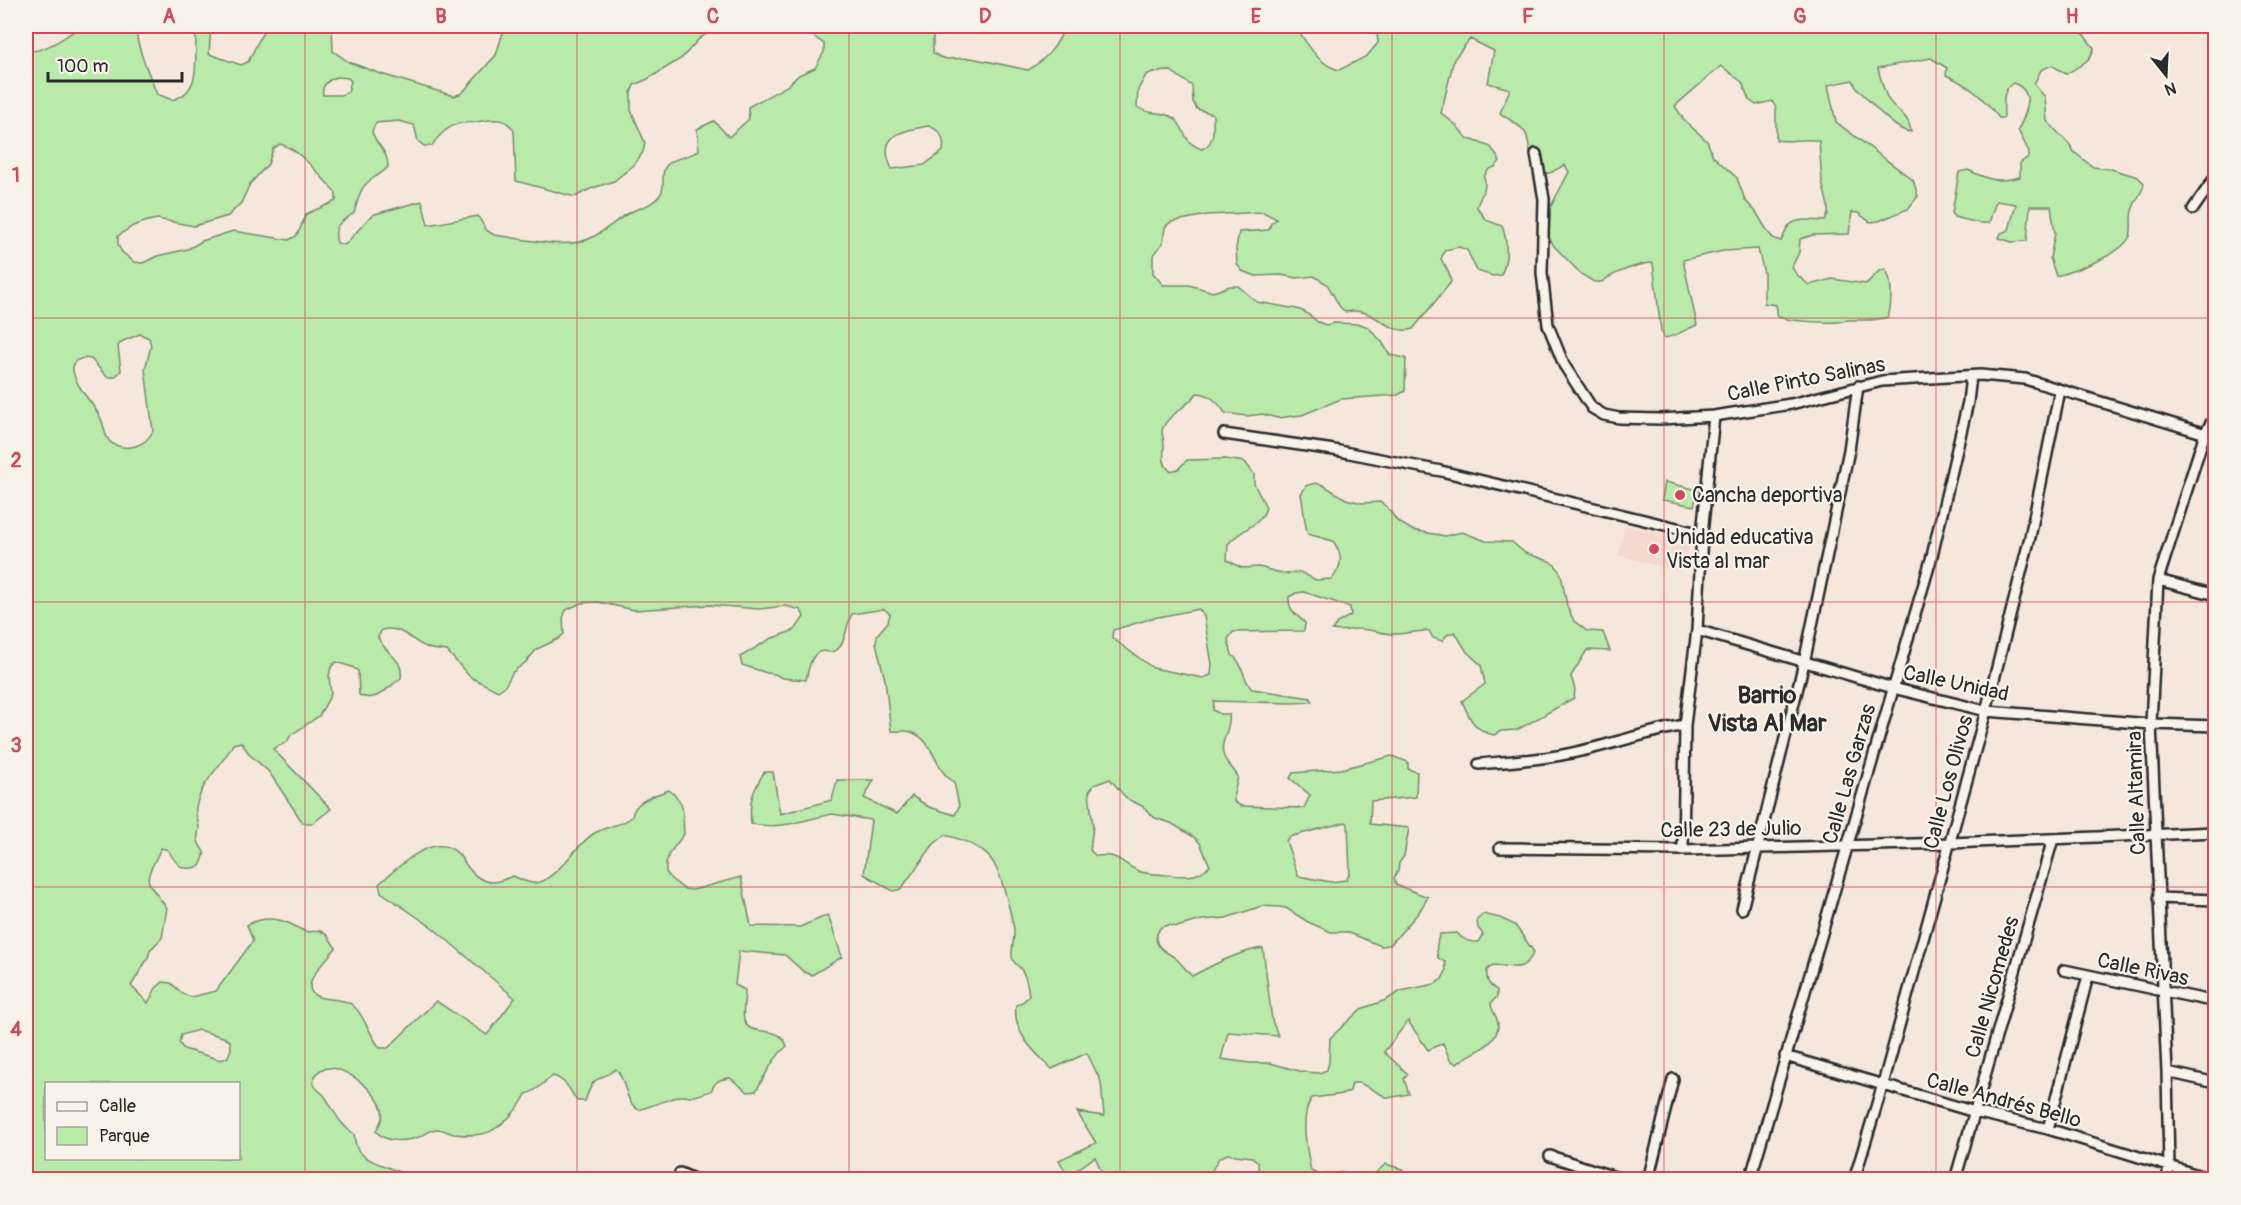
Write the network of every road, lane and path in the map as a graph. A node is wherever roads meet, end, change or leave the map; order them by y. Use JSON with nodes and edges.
{"nodes":[{"id":1,"x":1536,"y":154,"type":"dead end"},
{"id":2,"x":2216,"y":176,"type":"edge"},
{"id":3,"x":2193,"y":209,"type":"dead end"},
{"id":4,"x":1971,"y":376,"type":"junction"},
{"id":5,"x":1858,"y":386,"type":"junction"},
{"id":6,"x":2060,"y":390,"type":"junction"},
{"id":7,"x":2216,"y":415,"type":"edge"},
{"id":8,"x":1713,"y":416,"type":"junction"},
{"id":9,"x":2205,"y":433,"type":"junction"},
{"id":10,"x":1224,"y":434,"type":"dead end"},
{"id":11,"x":2216,"y":436,"type":"edge"},
{"id":12,"x":1702,"y":534,"type":"junction"},
{"id":13,"x":2158,"y":580,"type":"junction"},
{"id":14,"x":2216,"y":595,"type":"edge"},
{"id":15,"x":1697,"y":630,"type":"junction"},
{"id":16,"x":1804,"y":663,"type":"junction"},
{"id":17,"x":1893,"y":688,"type":"junction"},
{"id":18,"x":1986,"y":711,"type":"junction"},
{"id":19,"x":2151,"y":724,"type":"junction"},
{"id":20,"x":1685,"y":725,"type":"junction"},
{"id":21,"x":2216,"y":726,"type":"edge"},
{"id":22,"x":1479,"y":764,"type":"dead end"},
{"id":23,"x":2216,"y":832,"type":"edge"},
{"id":24,"x":2156,"y":835,"type":"junction"},
{"id":25,"x":2053,"y":839,"type":"junction"},
{"id":26,"x":1951,"y":843,"type":"junction"},
{"id":27,"x":1847,"y":845,"type":"junction"},
{"id":28,"x":1756,"y":846,"type":"junction"},
{"id":29,"x":1500,"y":848,"type":"dead end"},
{"id":30,"x":1683,"y":850,"type":"junction"},
{"id":31,"x":2158,"y":898,"type":"junction"},
{"id":32,"x":2216,"y":900,"type":"edge"},
{"id":33,"x":1742,"y":909,"type":"dead end"},
{"id":34,"x":2064,"y":970,"type":"dead end"},
{"id":35,"x":2088,"y":976,"type":"junction"},
{"id":36,"x":2162,"y":992,"type":"junction"},
{"id":37,"x":2216,"y":1002,"type":"edge"},
{"id":38,"x":1785,"y":1056,"type":"junction"},
{"id":39,"x":2167,"y":1072,"type":"junction"},
{"id":40,"x":1673,"y":1079,"type":"dead end"},
{"id":41,"x":2216,"y":1083,"type":"edge"},
{"id":42,"x":1883,"y":1084,"type":"junction"},
{"id":43,"x":1976,"y":1112,"type":"junction"},
{"id":44,"x":2048,"y":1129,"type":"junction"},
{"id":45,"x":1550,"y":1156,"type":"dead end"},
{"id":46,"x":2169,"y":1167,"type":"junction"},
{"id":47,"x":680,"y":1173,"type":"dead end"},
{"id":48,"x":696,"y":1179,"type":"edge"},
{"id":49,"x":1624,"y":1179,"type":"edge"},
{"id":50,"x":1648,"y":1179,"type":"edge"},
{"id":51,"x":1750,"y":1179,"type":"edge"},
{"id":52,"x":1854,"y":1179,"type":"edge"},
{"id":53,"x":1955,"y":1179,"type":"edge"},
{"id":54,"x":2167,"y":1179,"type":"edge"},
{"id":55,"x":2214,"y":1179,"type":"edge"}],
"edges":[{"from":1,"to":8,"type":"street","name":"Calle Pinto Salinas"},
{"from":2,"to":3,"type":"street"},
{"from":4,"to":5,"type":"street","name":"Calle Pinto Salinas"},
{"from":4,"to":6,"type":"street","name":"Calle Pinto Salinas"},
{"from":4,"to":17,"type":"street","name":"Calle Las Garzas"},
{"from":5,"to":8,"type":"street","name":"Calle Pinto Salinas"},
{"from":5,"to":16,"type":"street"},
{"from":6,"to":9,"type":"street","name":"Calle Pinto Salinas"},
{"from":6,"to":18,"type":"street","name":"Calle Los Olivos"},
{"from":7,"to":9,"type":"street","name":"Calle Altamira"},
{"from":8,"to":12,"type":"street"},
{"from":9,"to":11,"type":"street","name":"Calle Pinto Salinas"},
{"from":9,"to":13,"type":"street","name":"Calle Altamira"},
{"from":10,"to":12,"type":"street"},
{"from":12,"to":15,"type":"street"},
{"from":13,"to":14,"type":"street"},
{"from":13,"to":19,"type":"street","name":"Calle Altamira"},
{"from":15,"to":16,"type":"street","name":"Calle Unidad"},
{"from":15,"to":20,"type":"street"},
{"from":16,"to":17,"type":"street","name":"Calle Unidad"},
{"from":16,"to":28,"type":"street"},
{"from":17,"to":18,"type":"street","name":"Calle Unidad"},
{"from":17,"to":27,"type":"street","name":"Calle Las Garzas"},
{"from":18,"to":19,"type":"street","name":"Calle Unidad"},
{"from":18,"to":26,"type":"street","name":"Calle Los Olivos"},
{"from":19,"to":21,"type":"street","name":"Calle Unidad"},
{"from":19,"to":24,"type":"street","name":"Calle Altamira"},
{"from":20,"to":22,"type":"street"},
{"from":20,"to":30,"type":"street"},
{"from":23,"to":24,"type":"street","name":"Calle 23 de Julio"},
{"from":24,"to":25,"type":"street","name":"Calle 23 de Julio"},
{"from":24,"to":31,"type":"street","name":"Calle Altamira"},
{"from":25,"to":26,"type":"street","name":"Calle 23 de Julio"},
{"from":25,"to":43,"type":"street","name":"Calle Nicomedes"},
{"from":26,"to":27,"type":"street","name":"Calle 23 de Julio"},
{"from":26,"to":42,"type":"street","name":"Calle Los Olivos"},
{"from":27,"to":28,"type":"street","name":"Calle 23 de Julio"},
{"from":27,"to":38,"type":"street","name":"Calle Las Garzas"},
{"from":28,"to":30,"type":"street","name":"Calle 23 de Julio"},
{"from":28,"to":33,"type":"street"},
{"from":29,"to":30,"type":"street","name":"Calle 23 de Julio"},
{"from":31,"to":32,"type":"street"},
{"from":31,"to":36,"type":"street","name":"Calle Altamira"},
{"from":34,"to":35,"type":"street","name":"Calle Rivas"},
{"from":35,"to":36,"type":"street","name":"Calle Rivas"},
{"from":35,"to":44,"type":"street"},
{"from":36,"to":37,"type":"street","name":"Calle Rivas"},
{"from":36,"to":39,"type":"street","name":"Calle Altamira"},
{"from":38,"to":42,"type":"street","name":"Calle Andrés Bello"},
{"from":38,"to":51,"type":"street","name":"Calle Las Garzas"},
{"from":39,"to":41,"type":"street"},
{"from":39,"to":46,"type":"street","name":"Calle Altamira"},
{"from":40,"to":50,"type":"street"},
{"from":42,"to":43,"type":"street","name":"Calle Andrés Bello"},
{"from":42,"to":52,"type":"street","name":"Calle Los Olivos"},
{"from":43,"to":44,"type":"street","name":"Calle Andrés Bello"},
{"from":43,"to":53,"type":"street","name":"Calle Nicomedes"},
{"from":44,"to":46,"type":"street","name":"Calle Andrés Bello"},
{"from":45,"to":49,"type":"street"},
{"from":46,"to":54,"type":"street","name":"Calle Altamira"},
{"from":46,"to":55,"type":"street","name":"Calle Andrés Bello"},
{"from":47,"to":48,"type":"street"}]}
